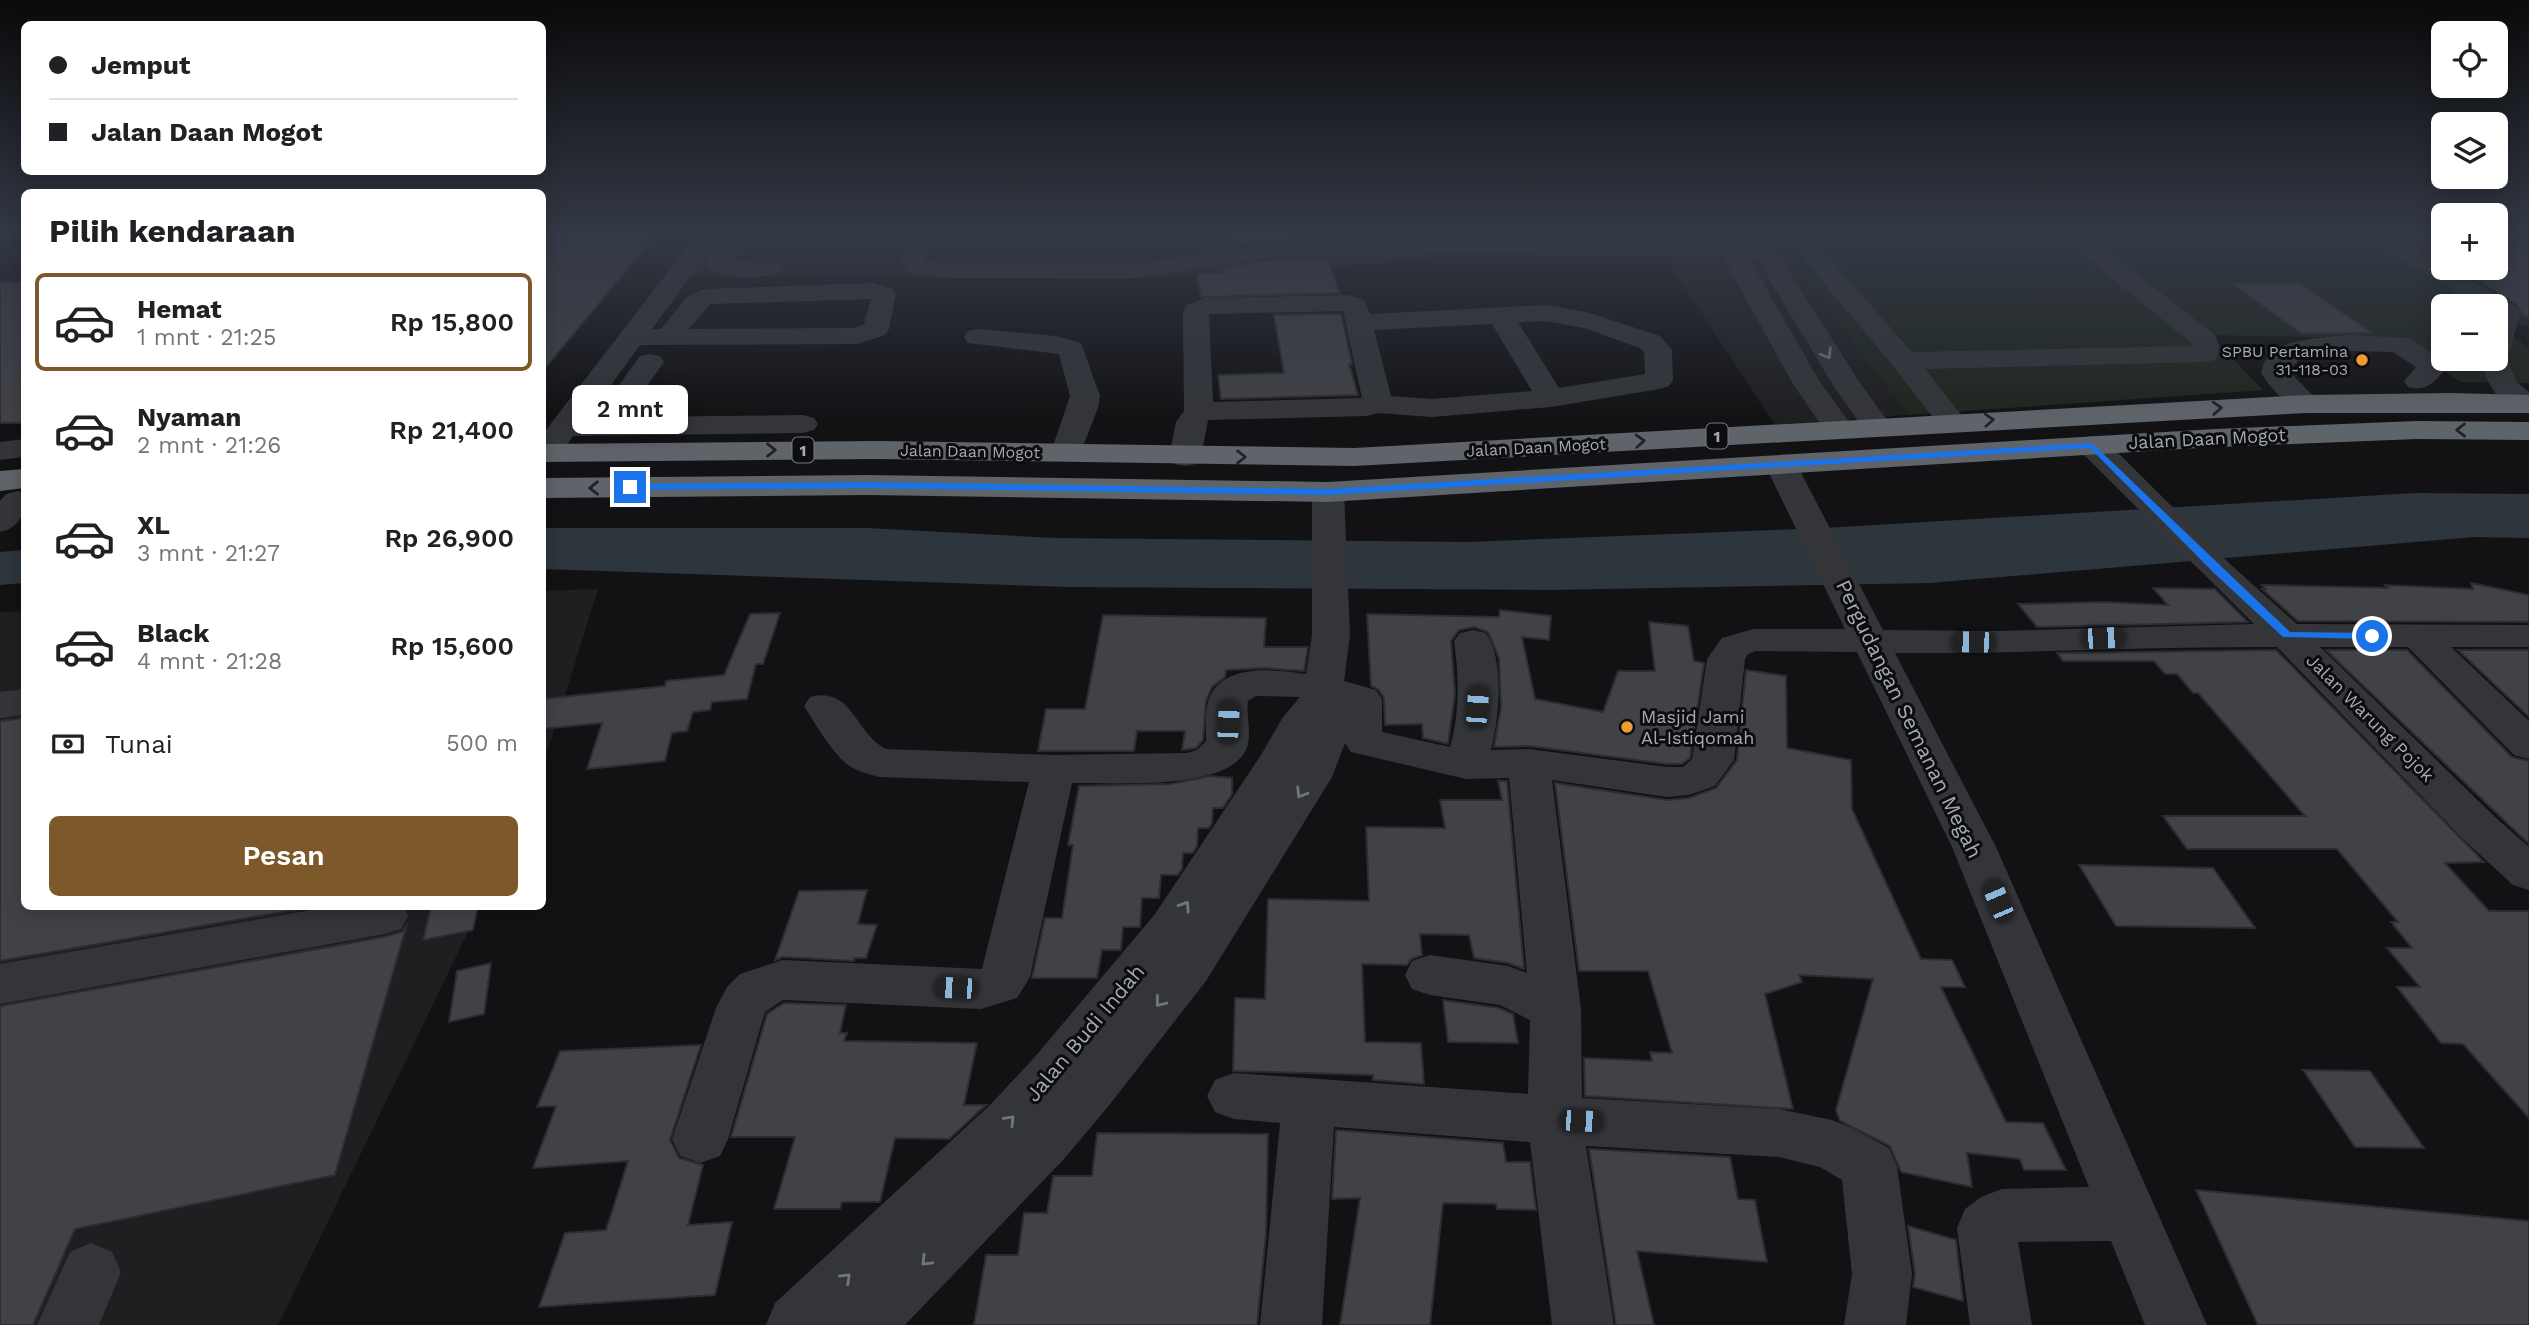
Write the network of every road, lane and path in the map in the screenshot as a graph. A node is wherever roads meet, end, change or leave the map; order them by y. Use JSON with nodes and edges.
{"nodes":[{"id":1,"x":663,"y":295,"type":"edge"},
{"id":2,"x":724,"y":295,"type":"edge"},
{"id":3,"x":883,"y":295,"type":"edge"},
{"id":4,"x":1767,"y":295,"type":"edge"},
{"id":5,"x":1782,"y":295,"type":"edge"},
{"id":6,"x":1848,"y":295,"type":"edge"},
{"id":7,"x":2147,"y":295,"type":"edge"},
{"id":8,"x":1500,"y":315,"type":"junction"},
{"id":9,"x":1360,"y":323,"type":"junction"},
{"id":10,"x":669,"y":337,"type":"junction"},
{"id":11,"x":978,"y":337,"type":"dead end"},
{"id":12,"x":632,"y":338,"type":"junction"},
{"id":13,"x":1905,"y":361,"type":"junction"},
{"id":14,"x":649,"y":362,"type":"dead end"},
{"id":15,"x":2276,"y":366,"type":"junction"},
{"id":16,"x":2498,"y":371,"type":"edge"},
{"id":17,"x":2398,"y":374,"type":"junction"},
{"id":18,"x":1551,"y":398,"type":"junction"},
{"id":19,"x":2450,"y":401,"type":"junction"},
{"id":20,"x":1378,"y":404,"type":"junction"},
{"id":21,"x":2306,"y":404,"type":"junction"},
{"id":22,"x":1199,"y":411,"type":"junction"},
{"id":23,"x":2527,"y":413,"type":"edge"},
{"id":24,"x":1951,"y":422,"type":"junction"},
{"id":25,"x":803,"y":424,"type":"dead end"},
{"id":26,"x":566,"y":427,"type":"junction"},
{"id":27,"x":603,"y":427,"type":"junction"},
{"id":28,"x":1877,"y":427,"type":"junction"},
{"id":29,"x":1839,"y":429,"type":"junction"},
{"id":30,"x":2092,"y":445,"type":"junction"},
{"id":31,"x":21,"y":449,"type":"edge"},
{"id":32,"x":0,"y":451,"type":"edge"},
{"id":33,"x":546,"y":451,"type":"edge"},
{"id":34,"x":988,"y":451,"type":"junction"},
{"id":35,"x":1067,"y":452,"type":"junction"},
{"id":36,"x":546,"y":453,"type":"edge"},
{"id":37,"x":1125,"y":454,"type":"junction"},
{"id":38,"x":1185,"y":457,"type":"junction"},
{"id":39,"x":1786,"y":475,"type":"junction"},
{"id":40,"x":976,"y":486,"type":"junction"},
{"id":41,"x":546,"y":488,"type":"edge"},
{"id":42,"x":1117,"y":489,"type":"junction"},
{"id":43,"x":1329,"y":506,"type":"junction"},
{"id":44,"x":2416,"y":634,"type":"junction"},
{"id":45,"x":1858,"y":635,"type":"junction"},
{"id":46,"x":2287,"y":635,"type":"junction"},
{"id":47,"x":2529,"y":636,"type":"edge"},
{"id":48,"x":1473,"y":641,"type":"dead end"},
{"id":49,"x":1323,"y":695,"type":"junction"},
{"id":50,"x":21,"y":702,"type":"edge"},
{"id":51,"x":0,"y":705,"type":"edge"},
{"id":52,"x":824,"y":706,"type":"dead end"},
{"id":53,"x":2529,"y":745,"type":"edge"},
{"id":54,"x":1529,"y":763,"type":"junction"},
{"id":55,"x":1466,"y":765,"type":"junction"},
{"id":56,"x":1054,"y":769,"type":"junction"},
{"id":57,"x":2529,"y":873,"type":"edge"},
{"id":58,"x":384,"y":916,"type":"dead end"},
{"id":59,"x":1430,"y":975,"type":"dead end"},
{"id":60,"x":0,"y":984,"type":"edge"},
{"id":61,"x":1556,"y":1009,"type":"junction"},
{"id":62,"x":1234,"y":1096,"type":"dead end"},
{"id":63,"x":1309,"y":1101,"type":"junction"},
{"id":64,"x":1555,"y":1120,"type":"junction"},
{"id":65,"x":700,"y":1139,"type":"dead end"},
{"id":66,"x":2128,"y":1214,"type":"junction"},
{"id":67,"x":941,"y":1217,"type":"junction"},
{"id":68,"x":90,"y":1272,"type":"dead end"},
{"id":69,"x":68,"y":1325,"type":"edge"},
{"id":70,"x":797,"y":1325,"type":"edge"},
{"id":71,"x":862,"y":1325,"type":"edge"},
{"id":72,"x":1291,"y":1325,"type":"edge"},
{"id":73,"x":1583,"y":1325,"type":"edge"},
{"id":74,"x":1875,"y":1325,"type":"edge"},
{"id":75,"x":2001,"y":1325,"type":"edge"},
{"id":76,"x":2176,"y":1325,"type":"edge"}],
"edges":[{"from":1,"to":12,"type":"street"},
{"from":2,"to":10,"type":"street"},
{"from":3,"to":10,"type":"street"},
{"from":4,"to":29,"type":"street"},
{"from":5,"to":28,"type":"street","one_way":true},
{"from":6,"to":13,"type":"street"},
{"from":7,"to":13,"type":"street"},
{"from":8,"to":9,"type":"street"},
{"from":8,"to":18,"type":"street"},
{"from":8,"to":18,"type":"street"},
{"from":9,"to":20,"type":"street"},
{"from":9,"to":22,"type":"street"},
{"from":10,"to":12,"type":"street"},
{"from":11,"to":35,"type":"street"},
{"from":12,"to":26,"type":"street"},
{"from":13,"to":24,"type":"street"},
{"from":14,"to":27,"type":"street"},
{"from":15,"to":17,"type":"street"},
{"from":15,"to":17,"type":"street"},
{"from":15,"to":21,"type":"street"},
{"from":16,"to":23,"type":"street"},
{"from":17,"to":19,"type":"street"},
{"from":18,"to":20,"type":"street"},
{"from":19,"to":21,"type":"highway","name":"Jalan Daan Mogot","number":"1"},
{"from":19,"to":23,"type":"highway","name":"Jalan Daan Mogot","number":"1"},
{"from":20,"to":22,"type":"street"},
{"from":24,"to":21,"type":"highway","name":"Jalan Daan Mogot","number":"1","one_way":true},
{"from":22,"to":38,"type":"street"},
{"from":23,"to":30,"type":"highway","name":"Jalan Daan Mogot","number":"1","one_way":true},
{"from":24,"to":28,"type":"highway","name":"Jalan Daan Mogot","number":"1"},
{"from":25,"to":27,"type":"street"},
{"from":26,"to":27,"type":"street"},
{"from":26,"to":33,"type":"street"},
{"from":28,"to":29,"type":"highway","name":"Jalan Daan Mogot","number":"1"},
{"from":38,"to":29,"type":"highway","name":"Jalan Daan Mogot","number":"1","one_way":true},
{"from":30,"to":39,"type":"highway","name":"Jalan Daan Mogot","number":"1"},
{"from":30,"to":46,"type":"street","name":"Jalan Warung Pojok"},
{"from":31,"to":32,"type":"street"},
{"from":34,"to":35,"type":"highway","name":"Jalan Daan Mogot","number":"1"},
{"from":36,"to":34,"type":"highway","name":"Jalan Daan Mogot","number":"1","one_way":true},
{"from":34,"to":40,"type":"highway"},
{"from":35,"to":37,"type":"highway","name":"Jalan Daan Mogot","number":"1"},
{"from":37,"to":38,"type":"highway","name":"Jalan Daan Mogot","number":"1"},
{"from":37,"to":42,"type":"highway"},
{"from":39,"to":43,"type":"highway","name":"Jalan Daan Mogot","number":"1"},
{"from":39,"to":45,"type":"street","name":"Pergudangan Semanan Megah"},
{"from":40,"to":41,"type":"highway","name":"Jalan Daan Mogot","number":"1","one_way":true},
{"from":40,"to":42,"type":"highway","name":"Jalan Daan Mogot","number":"1"},
{"from":42,"to":43,"type":"highway","name":"Jalan Daan Mogot","number":"1"},
{"from":43,"to":49,"type":"street","name":"Jalan Budi Indah"},
{"from":44,"to":46,"type":"street"},
{"from":44,"to":47,"type":"street"},
{"from":44,"to":53,"type":"street"},
{"from":45,"to":46,"type":"street"},
{"from":45,"to":54,"type":"street"},
{"from":45,"to":66,"type":"street","name":"Pergudangan Semanan Megah"},
{"from":46,"to":57,"type":"street","name":"Jalan Warung Pojok"},
{"from":48,"to":55,"type":"street"},
{"from":49,"to":55,"type":"street"},
{"from":49,"to":56,"type":"street"},
{"from":49,"to":67,"type":"street","name":"Jalan Budi Indah"},
{"from":50,"to":51,"type":"street"},
{"from":52,"to":56,"type":"street"},
{"from":54,"to":55,"type":"street"},
{"from":54,"to":61,"type":"street"},
{"from":56,"to":65,"type":"street"},
{"from":58,"to":60,"type":"street"},
{"from":59,"to":61,"type":"street"},
{"from":61,"to":64,"type":"street"},
{"from":62,"to":63,"type":"street"},
{"from":63,"to":64,"type":"street"},
{"from":63,"to":72,"type":"street"},
{"from":64,"to":73,"type":"street"},
{"from":64,"to":74,"type":"street"},
{"from":66,"to":75,"type":"street"},
{"from":66,"to":76,"type":"street","name":"Pergudangan Semanan Megah"},
{"from":70,"to":67,"type":"street","name":"Jalan Budi Indah","one_way":true},
{"from":67,"to":71,"type":"street","name":"Jalan Budi Indah","one_way":true},
{"from":68,"to":69,"type":"street"}]}
